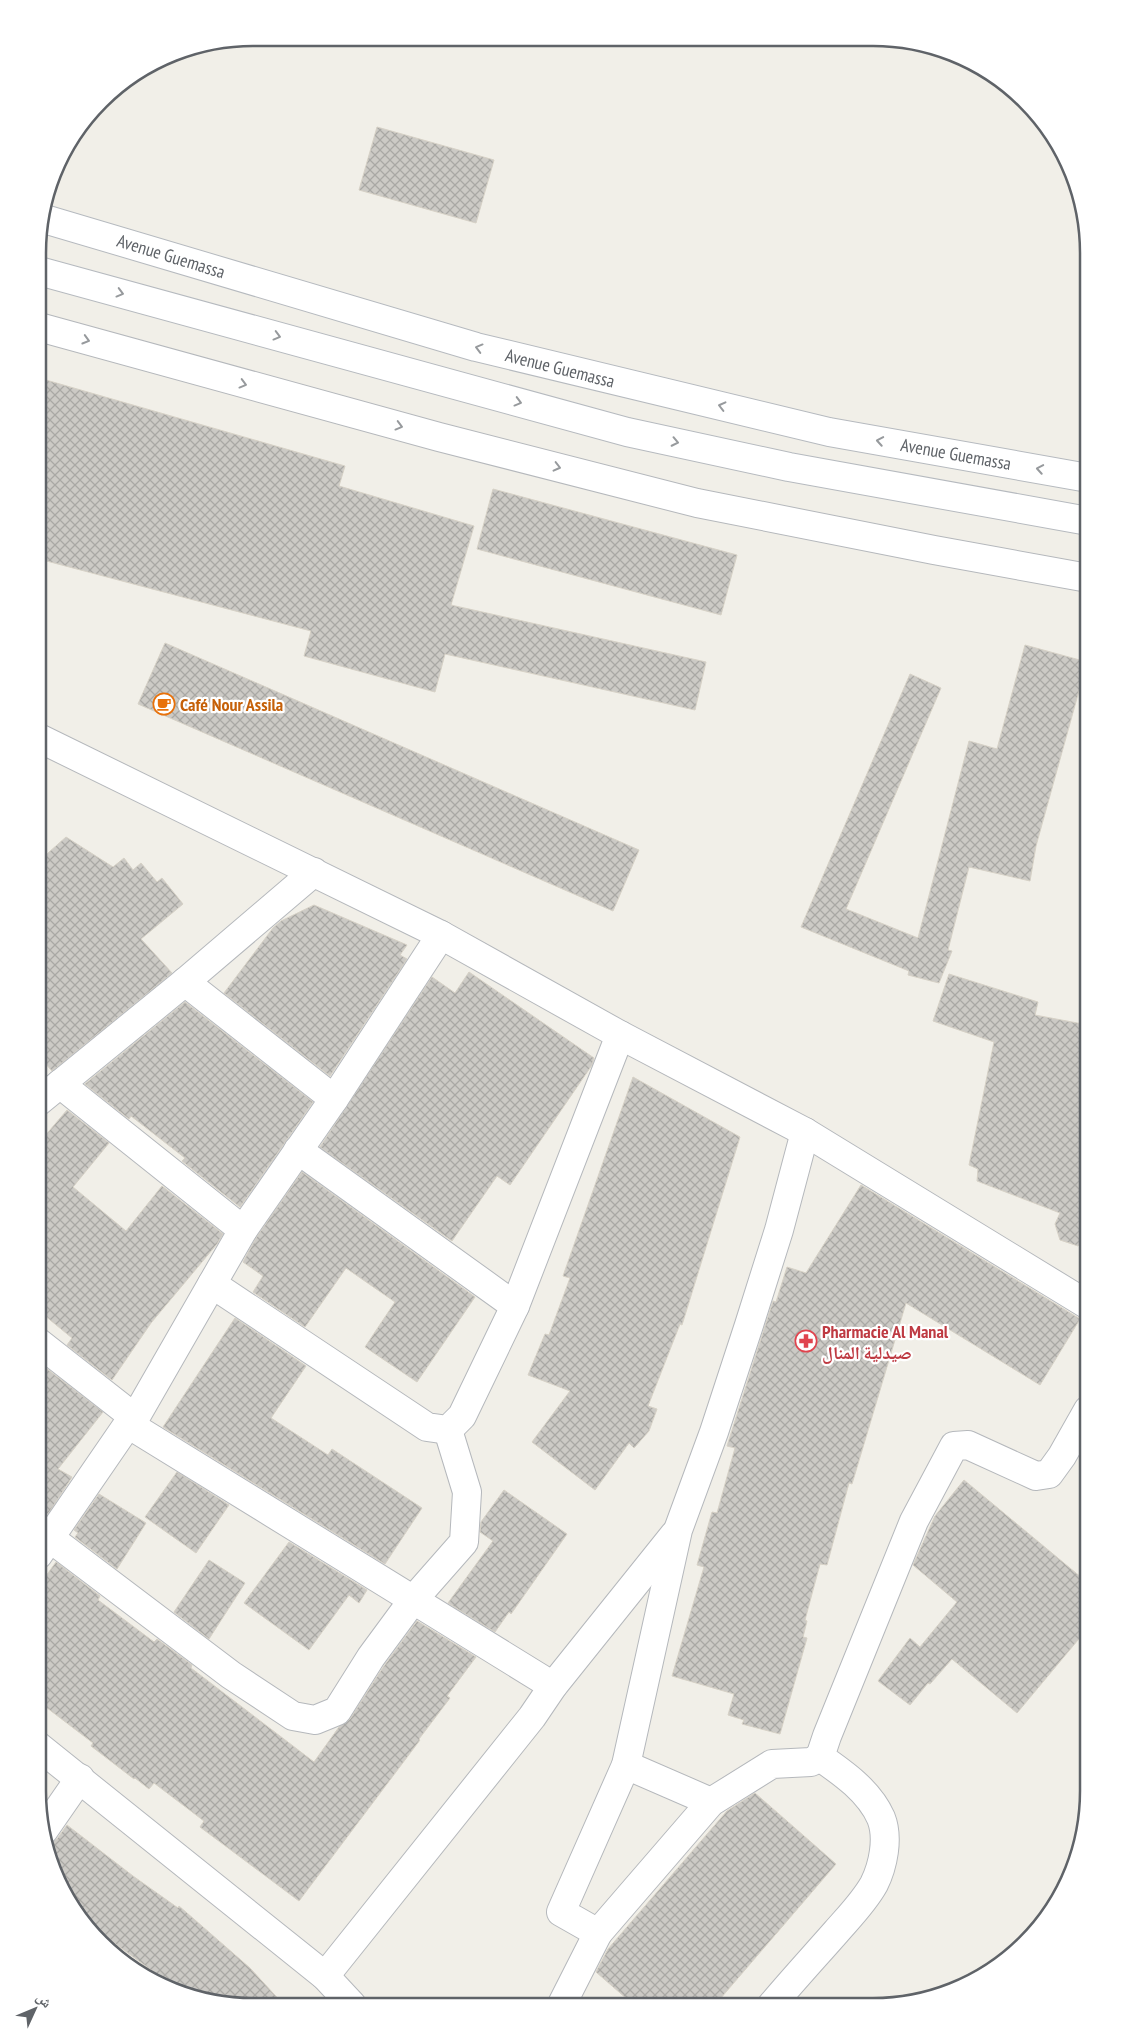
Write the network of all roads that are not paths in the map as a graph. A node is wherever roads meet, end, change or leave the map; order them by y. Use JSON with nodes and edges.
{"nodes":[{"id":1,"x":49,"y":220,"type":"edge"},
{"id":2,"x":46,"y":273,"type":"edge"},
{"id":3,"x":46,"y":328,"type":"edge"},
{"id":4,"x":1080,"y":477,"type":"edge"},
{"id":5,"x":1080,"y":520,"type":"edge"},
{"id":6,"x":1080,"y":577,"type":"edge"},
{"id":7,"x":46,"y":741,"type":"edge"},
{"id":8,"x":314,"y":872,"type":"junction"},
{"id":9,"x":441,"y":935,"type":"junction"},
{"id":10,"x":184,"y":982,"type":"junction"},
{"id":11,"x":620,"y":1035,"type":"junction"},
{"id":12,"x":60,"y":1084,"type":"junction"},
{"id":13,"x":46,"y":1095,"type":"edge"},
{"id":14,"x":334,"y":1099,"type":"junction"},
{"id":15,"x":805,"y":1132,"type":"junction"},
{"id":16,"x":298,"y":1150,"type":"junction"},
{"id":17,"x":243,"y":1230,"type":"junction"},
{"id":18,"x":212,"y":1284,"type":"junction"},
{"id":19,"x":1080,"y":1300,"type":"edge"},
{"id":20,"x":515,"y":1306,"type":"junction"},
{"id":21,"x":46,"y":1349,"type":"edge"},
{"id":22,"x":131,"y":1421,"type":"junction"},
{"id":23,"x":1080,"y":1424,"type":"edge"},
{"id":24,"x":448,"y":1430,"type":"junction"},
{"id":25,"x":678,"y":1530,"type":"junction"},
{"id":26,"x":46,"y":1536,"type":"edge"},
{"id":27,"x":46,"y":1544,"type":"edge"},
{"id":28,"x":413,"y":1600,"type":"junction"},
{"id":29,"x":553,"y":1686,"type":"junction"},
{"id":30,"x":46,"y":1752,"type":"edge"},
{"id":31,"x":820,"y":1757,"type":"junction"},
{"id":32,"x":626,"y":1765,"type":"junction"},
{"id":33,"x":80,"y":1778,"type":"junction"},
{"id":34,"x":711,"y":1802,"type":"junction"},
{"id":35,"x":49,"y":1823,"type":"edge"},
{"id":36,"x":598,"y":1933,"type":"junction"},
{"id":37,"x":325,"y":1976,"type":"junction"},
{"id":38,"x":345,"y":1998,"type":"edge"},
{"id":39,"x":565,"y":1998,"type":"edge"},
{"id":40,"x":778,"y":1998,"type":"edge"}],
"edges":[{"from":4,"to":1,"type":"street","name":"Avenue Guemassa","one_way":true},
{"from":2,"to":5,"type":"street","one_way":true},
{"from":3,"to":6,"type":"street","one_way":true},
{"from":7,"to":8,"type":"street"},
{"from":8,"to":9,"type":"street"},
{"from":8,"to":10,"type":"street"},
{"from":9,"to":11,"type":"street"},
{"from":9,"to":14,"type":"street"},
{"from":10,"to":12,"type":"street"},
{"from":10,"to":14,"type":"street"},
{"from":11,"to":15,"type":"street"},
{"from":11,"to":20,"type":"street"},
{"from":12,"to":13,"type":"street"},
{"from":12,"to":17,"type":"street"},
{"from":14,"to":16,"type":"street"},
{"from":15,"to":19,"type":"street"},
{"from":15,"to":25,"type":"street"},
{"from":16,"to":17,"type":"street"},
{"from":16,"to":20,"type":"street"},
{"from":17,"to":18,"type":"street"},
{"from":18,"to":22,"type":"street"},
{"from":18,"to":24,"type":"street"},
{"from":20,"to":24,"type":"street"},
{"from":21,"to":22,"type":"street"},
{"from":22,"to":26,"type":"street"},
{"from":22,"to":28,"type":"street"},
{"from":23,"to":31,"type":"street"},
{"from":24,"to":28,"type":"street"},
{"from":25,"to":29,"type":"street"},
{"from":25,"to":32,"type":"street"},
{"from":27,"to":28,"type":"street"},
{"from":28,"to":29,"type":"street"},
{"from":29,"to":37,"type":"street"},
{"from":30,"to":33,"type":"street"},
{"from":31,"to":34,"type":"street"},
{"from":31,"to":40,"type":"street"},
{"from":32,"to":34,"type":"street"},
{"from":32,"to":36,"type":"street"},
{"from":33,"to":35,"type":"street"},
{"from":33,"to":37,"type":"street"},
{"from":34,"to":36,"type":"street"},
{"from":36,"to":39,"type":"street"},
{"from":37,"to":38,"type":"street"}]}
